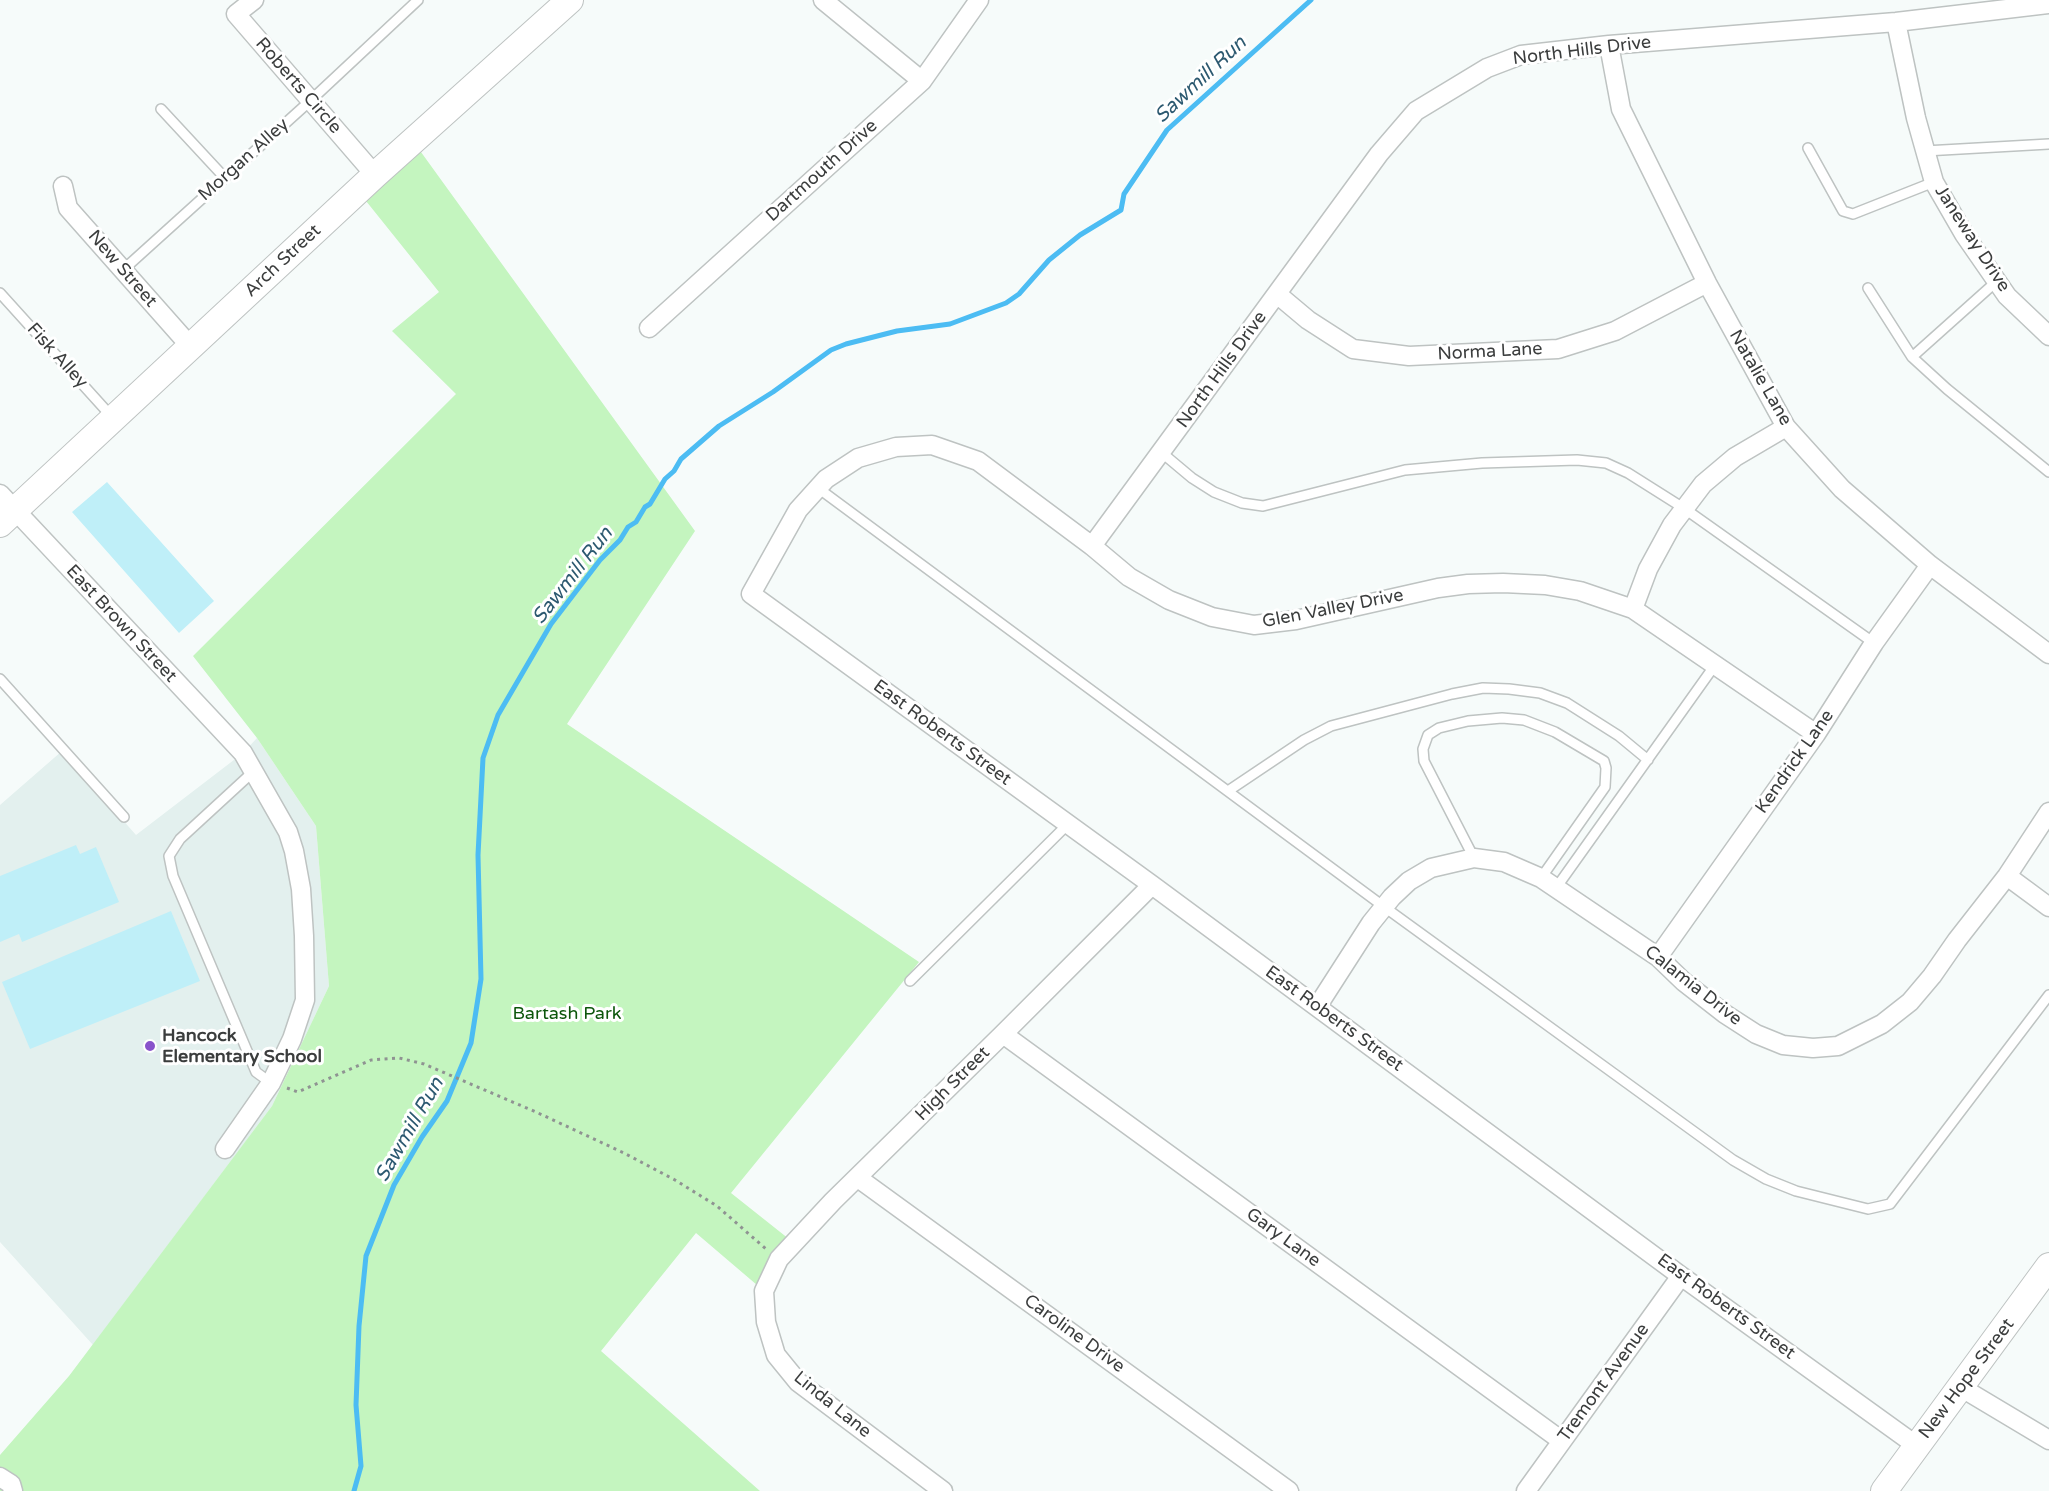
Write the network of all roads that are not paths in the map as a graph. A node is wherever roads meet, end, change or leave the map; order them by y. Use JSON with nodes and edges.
{"nodes":[{"id":1,"x":254,"y":0,"type":"edge"},
{"id":2,"x":418,"y":0,"type":"edge"},
{"id":3,"x":570,"y":0,"type":"edge"},
{"id":4,"x":823,"y":0,"type":"edge"},
{"id":5,"x":979,"y":0,"type":"edge"},
{"id":6,"x":2049,"y":4,"type":"edge"},
{"id":7,"x":1896,"y":22,"type":"junction"},
{"id":8,"x":1609,"y":45,"type":"junction"},
{"id":9,"x":922,"y":81,"type":"junction"},
{"id":10,"x":310,"y":101,"type":"junction"},
{"id":11,"x":161,"y":109,"type":"dead end"},
{"id":12,"x":2049,"y":144,"type":"edge"},
{"id":13,"x":1808,"y":148,"type":"dead end"},
{"id":14,"x":1925,"y":151,"type":"junction"},
{"id":15,"x":375,"y":175,"type":"junction"},
{"id":16,"x":225,"y":178,"type":"junction"},
{"id":17,"x":1934,"y":182,"type":"junction"},
{"id":18,"x":63,"y":186,"type":"dead end"},
{"id":19,"x":123,"y":270,"type":"junction"},
{"id":20,"x":1997,"y":281,"type":"junction"},
{"id":21,"x":1707,"y":283,"type":"junction"},
{"id":22,"x":1868,"y":288,"type":"dead end"},
{"id":23,"x":0,"y":293,"type":"edge"},
{"id":24,"x":1277,"y":294,"type":"junction"},
{"id":25,"x":649,"y":328,"type":"dead end"},
{"id":26,"x":2049,"y":336,"type":"edge"},
{"id":27,"x":191,"y":347,"type":"junction"},
{"id":28,"x":1912,"y":357,"type":"junction"},
{"id":29,"x":114,"y":419,"type":"junction"},
{"id":30,"x":1786,"y":427,"type":"junction"},
{"id":31,"x":1161,"y":452,"type":"junction"},
{"id":32,"x":2049,"y":472,"type":"edge"},
{"id":33,"x":818,"y":488,"type":"junction"},
{"id":34,"x":5,"y":509,"type":"edge"},
{"id":35,"x":1685,"y":509,"type":"junction"},
{"id":36,"x":1092,"y":546,"type":"junction"},
{"id":37,"x":1930,"y":564,"type":"junction"},
{"id":38,"x":750,"y":594,"type":"joint"},
{"id":39,"x":1633,"y":609,"type":"junction"},
{"id":40,"x":1874,"y":643,"type":"junction"},
{"id":41,"x":2049,"y":654,"type":"edge"},
{"id":42,"x":1715,"y":665,"type":"junction"},
{"id":43,"x":0,"y":679,"type":"edge"},
{"id":44,"x":1816,"y":734,"type":"junction"},
{"id":45,"x":1648,"y":760,"type":"junction"},
{"id":46,"x":254,"y":771,"type":"junction"},
{"id":47,"x":1228,"y":791,"type":"junction"},
{"id":48,"x":2049,"y":812,"type":"edge"},
{"id":49,"x":124,"y":818,"type":"dead end"},
{"id":50,"x":1068,"y":824,"type":"junction"},
{"id":51,"x":1474,"y":858,"type":"junction"},
{"id":52,"x":2007,"y":876,"type":"junction"},
{"id":53,"x":1549,"y":883,"type":"junction"},
{"id":54,"x":1152,"y":885,"type":"junction"},
{"id":55,"x":1383,"y":906,"type":"junction"},
{"id":56,"x":2049,"y":907,"type":"edge"},
{"id":57,"x":1658,"y":957,"type":"junction"},
{"id":58,"x":910,"y":981,"type":"dead end"},
{"id":59,"x":2049,"y":995,"type":"edge"},
{"id":60,"x":1317,"y":1007,"type":"junction"},
{"id":61,"x":1004,"y":1034,"type":"junction"},
{"id":62,"x":271,"y":1083,"type":"junction"},
{"id":63,"x":225,"y":1149,"type":"dead end"},
{"id":64,"x":858,"y":1178,"type":"junction"},
{"id":65,"x":2049,"y":1266,"type":"edge"},
{"id":66,"x":1681,"y":1276,"type":"junction"},
{"id":67,"x":764,"y":1291,"type":"joint"},
{"id":68,"x":1962,"y":1388,"type":"junction"},
{"id":69,"x":2049,"y":1440,"type":"edge"},
{"id":70,"x":1562,"y":1441,"type":"junction"},
{"id":71,"x":1917,"y":1446,"type":"junction"},
{"id":72,"x":0,"y":1476,"type":"edge"},
{"id":73,"x":13,"y":1491,"type":"edge"},
{"id":74,"x":943,"y":1491,"type":"edge"},
{"id":75,"x":1289,"y":1491,"type":"edge"},
{"id":76,"x":1526,"y":1491,"type":"edge"},
{"id":77,"x":1884,"y":1491,"type":"edge"}],
"edges":[{"from":1,"to":10,"type":"street","name":"Roberts Circle"},
{"from":2,"to":10,"type":"lane","name":"Morgan Alley"},
{"from":3,"to":15,"type":"street","name":"Arch Street"},
{"from":4,"to":9,"type":"street"},
{"from":5,"to":9,"type":"street","name":"Dartmouth Drive"},
{"from":6,"to":7,"type":"street","name":"North Hills Drive"},
{"from":7,"to":8,"type":"street","name":"North Hills Drive"},
{"from":7,"to":14,"type":"street","name":"Janeway Drive"},
{"from":8,"to":21,"type":"street","name":"Natalie Lane"},
{"from":8,"to":24,"type":"street","name":"North Hills Drive"},
{"from":9,"to":25,"type":"street","name":"Dartmouth Drive"},
{"from":10,"to":15,"type":"street","name":"Roberts Circle"},
{"from":10,"to":16,"type":"lane","name":"Morgan Alley"},
{"from":11,"to":16,"type":"lane"},
{"from":12,"to":14,"type":"lane"},
{"from":13,"to":17,"type":"lane"},
{"from":14,"to":17,"type":"street","name":"Janeway Drive"},
{"from":15,"to":27,"type":"street","name":"Arch Street"},
{"from":16,"to":19,"type":"lane","name":"Morgan Alley"},
{"from":17,"to":20,"type":"street","name":"Janeway Drive"},
{"from":18,"to":19,"type":"street","name":"New Street"},
{"from":19,"to":27,"type":"street","name":"New Street"},
{"from":20,"to":26,"type":"street","name":"Janeway Drive"},
{"from":20,"to":28,"type":"lane"},
{"from":21,"to":24,"type":"street","name":"Norma Lane"},
{"from":21,"to":30,"type":"street","name":"Natalie Lane"},
{"from":22,"to":28,"type":"lane"},
{"from":23,"to":29,"type":"lane","name":"Fisk Alley"},
{"from":24,"to":31,"type":"street","name":"North Hills Drive"},
{"from":27,"to":29,"type":"street","name":"Arch Street"},
{"from":28,"to":32,"type":"lane"},
{"from":29,"to":34,"type":"street","name":"Arch Street"},
{"from":30,"to":35,"type":"street"},
{"from":30,"to":37,"type":"street","name":"Natalie Lane"},
{"from":31,"to":35,"type":"lane"},
{"from":31,"to":36,"type":"street","name":"North Hills Drive"},
{"from":33,"to":36,"type":"street","name":"Glen Valley Drive"},
{"from":33,"to":38,"type":"street","name":"Glen Valley Drive"},
{"from":33,"to":47,"type":"lane"},
{"from":34,"to":46,"type":"street","name":"East Brown Street"},
{"from":35,"to":39,"type":"street"},
{"from":35,"to":40,"type":"lane"},
{"from":36,"to":39,"type":"street","name":"Glen Valley Drive"},
{"from":37,"to":40,"type":"street","name":"Kendrick Lane"},
{"from":37,"to":41,"type":"street","name":"Natalie Lane"},
{"from":38,"to":50,"type":"street","name":"East Roberts Street"},
{"from":39,"to":42,"type":"street","name":"Glen Valley Drive"},
{"from":40,"to":44,"type":"street","name":"Kendrick Lane"},
{"from":42,"to":44,"type":"street","name":"Glen Valley Drive"},
{"from":42,"to":45,"type":"lane"},
{"from":43,"to":49,"type":"lane"},
{"from":44,"to":57,"type":"street","name":"Kendrick Lane"},
{"from":45,"to":47,"type":"lane"},
{"from":45,"to":53,"type":"lane"},
{"from":46,"to":62,"type":"street","name":"East Brown Street"},
{"from":46,"to":62,"type":"lane"},
{"from":47,"to":55,"type":"lane"},
{"from":48,"to":52,"type":"street","name":"Calamia Drive"},
{"from":50,"to":54,"type":"street","name":"East Roberts Street"},
{"from":50,"to":58,"type":"lane"},
{"from":51,"to":53,"type":"street","name":"Calamia Drive"},
{"from":51,"to":53,"type":"lane"},
{"from":51,"to":55,"type":"street","name":"Calamia Drive"},
{"from":52,"to":56,"type":"street"},
{"from":52,"to":57,"type":"street","name":"Calamia Drive"},
{"from":53,"to":57,"type":"street","name":"Calamia Drive"},
{"from":54,"to":60,"type":"street","name":"East Roberts Street"},
{"from":54,"to":61,"type":"street","name":"High Street"},
{"from":55,"to":59,"type":"lane"},
{"from":55,"to":60,"type":"street","name":"Calamia Drive"},
{"from":60,"to":66,"type":"street","name":"East Roberts Street"},
{"from":61,"to":64,"type":"street","name":"High Street"},
{"from":61,"to":70,"type":"street","name":"Gary Lane"},
{"from":62,"to":63,"type":"street","name":"East Brown Street"},
{"from":64,"to":67,"type":"street","name":"High Street"},
{"from":64,"to":75,"type":"street","name":"Caroline Drive"},
{"from":65,"to":68,"type":"street","name":"New Hope Street"},
{"from":66,"to":70,"type":"street","name":"Tremont Avenue"},
{"from":66,"to":71,"type":"street","name":"East Roberts Street"},
{"from":67,"to":74,"type":"street","name":"Linda Lane"},
{"from":68,"to":69,"type":"street"},
{"from":68,"to":71,"type":"street","name":"New Hope Street"},
{"from":70,"to":76,"type":"street","name":"Tremont Avenue"},
{"from":71,"to":77,"type":"street","name":"New Hope Street"},
{"from":72,"to":73,"type":"street"}]}
